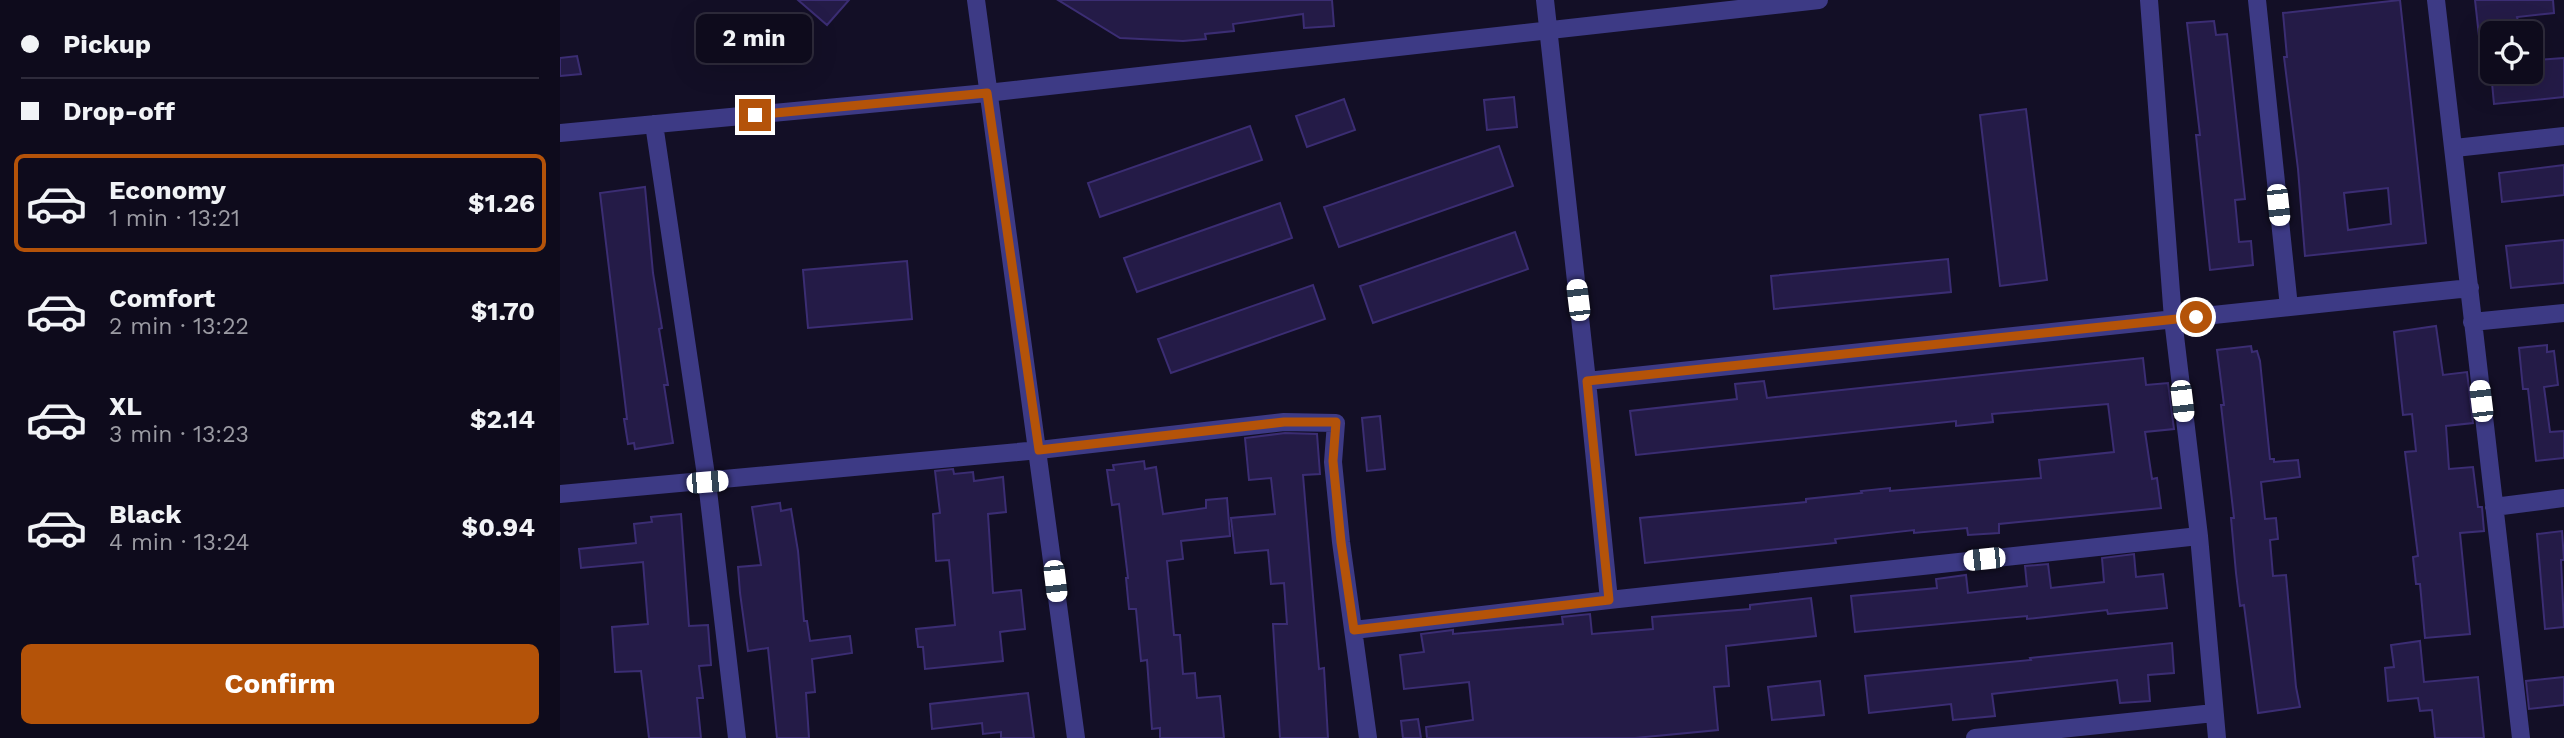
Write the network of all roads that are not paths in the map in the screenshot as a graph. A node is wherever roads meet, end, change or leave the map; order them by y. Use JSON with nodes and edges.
{"nodes":[{"id":1,"x":976,"y":0,"type":"edge"},
{"id":2,"x":1545,"y":0,"type":"edge"},
{"id":3,"x":1819,"y":0,"type":"edge"},
{"id":4,"x":2149,"y":0,"type":"edge"},
{"id":5,"x":2257,"y":0,"type":"edge"},
{"id":6,"x":2436,"y":0,"type":"edge"},
{"id":7,"x":1547,"y":29,"type":"junction"},
{"id":8,"x":987,"y":93,"type":"junction"},
{"id":9,"x":654,"y":124,"type":"junction"},
{"id":10,"x":560,"y":133,"type":"edge"},
{"id":11,"x":2564,"y":136,"type":"edge"},
{"id":12,"x":2455,"y":148,"type":"junction"},
{"id":13,"x":2470,"y":288,"type":"junction"},
{"id":14,"x":2289,"y":307,"type":"junction"},
{"id":15,"x":2564,"y":313,"type":"edge"},
{"id":16,"x":2173,"y":319,"type":"junction"},
{"id":17,"x":2472,"y":322,"type":"junction"},
{"id":18,"x":1587,"y":381,"type":"junction"},
{"id":19,"x":1039,"y":450,"type":"junction"},
{"id":20,"x":707,"y":482,"type":"junction"},
{"id":21,"x":560,"y":494,"type":"edge"},
{"id":22,"x":2564,"y":499,"type":"edge"},
{"id":23,"x":2494,"y":507,"type":"junction"},
{"id":24,"x":2199,"y":536,"type":"junction"},
{"id":25,"x":1609,"y":600,"type":"junction"},
{"id":26,"x":1354,"y":630,"type":"junction"},
{"id":27,"x":2214,"y":713,"type":"junction"},
{"id":28,"x":737,"y":738,"type":"edge"},
{"id":29,"x":1076,"y":738,"type":"edge"},
{"id":30,"x":1368,"y":738,"type":"edge"},
{"id":31,"x":1975,"y":738,"type":"edge"},
{"id":32,"x":2217,"y":738,"type":"edge"},
{"id":33,"x":2521,"y":738,"type":"edge"}],
"edges":[{"from":1,"to":8,"type":"street"},
{"from":2,"to":7,"type":"street"},
{"from":3,"to":7,"type":"street"},
{"from":4,"to":16,"type":"street"},
{"from":5,"to":14,"type":"street"},
{"from":6,"to":12,"type":"street"},
{"from":7,"to":8,"type":"street"},
{"from":7,"to":18,"type":"street"},
{"from":8,"to":9,"type":"street"},
{"from":8,"to":19,"type":"street"},
{"from":9,"to":10,"type":"street"},
{"from":9,"to":20,"type":"street"},
{"from":11,"to":12,"type":"street"},
{"from":12,"to":13,"type":"street"},
{"from":13,"to":14,"type":"street"},
{"from":13,"to":17,"type":"street"},
{"from":14,"to":16,"type":"street"},
{"from":15,"to":17,"type":"street"},
{"from":16,"to":18,"type":"street"},
{"from":16,"to":24,"type":"street"},
{"from":17,"to":23,"type":"street"},
{"from":18,"to":25,"type":"street"},
{"from":19,"to":20,"type":"street"},
{"from":19,"to":26,"type":"street"},
{"from":19,"to":29,"type":"street"},
{"from":20,"to":21,"type":"street"},
{"from":20,"to":28,"type":"street"},
{"from":22,"to":23,"type":"street"},
{"from":23,"to":33,"type":"street"},
{"from":24,"to":25,"type":"street"},
{"from":24,"to":27,"type":"street"},
{"from":25,"to":26,"type":"street"},
{"from":26,"to":30,"type":"street"},
{"from":27,"to":31,"type":"street"},
{"from":27,"to":32,"type":"street"}]}
